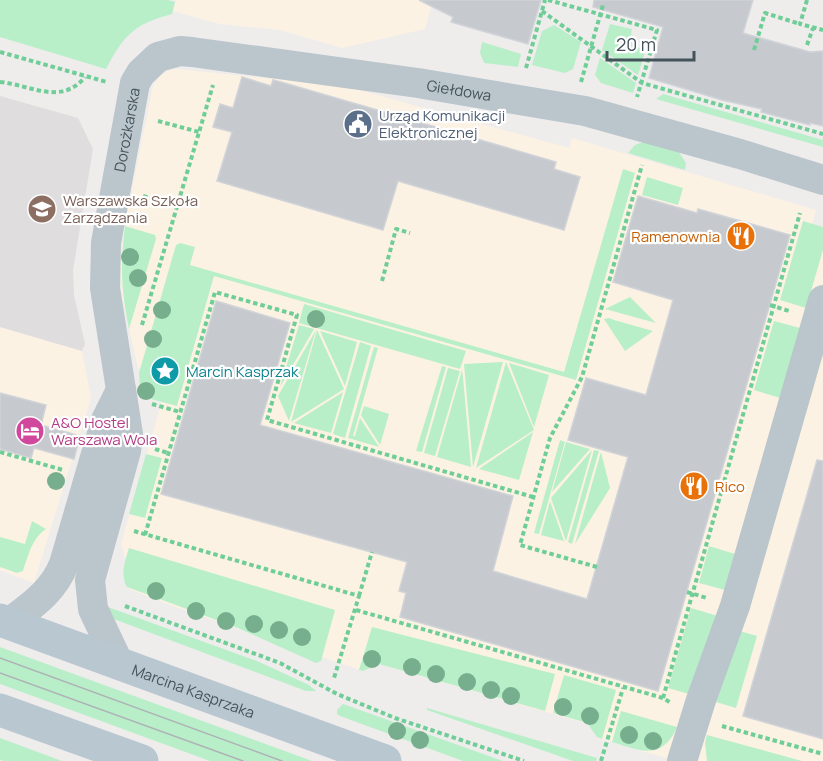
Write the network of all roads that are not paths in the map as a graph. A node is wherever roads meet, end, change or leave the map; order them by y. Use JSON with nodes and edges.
{"nodes":[{"id":1,"x":158,"y":57,"type":"joint"},
{"id":2,"x":823,"y":180,"type":"edge"},
{"id":3,"x":823,"y":300,"type":"edge"},
{"id":4,"x":121,"y":390,"type":"junction"},
{"id":5,"x":4,"y":621,"type":"edge"},
{"id":6,"x":120,"y":663,"type":"junction"},
{"id":7,"x":0,"y":710,"type":"edge"},
{"id":8,"x":142,"y":761,"type":"edge"},
{"id":9,"x":385,"y":761,"type":"edge"},
{"id":10,"x":682,"y":761,"type":"edge"}],
"edges":[{"from":1,"to":2,"type":"street","name":"Giełdowa"},
{"from":1,"to":4,"type":"street","name":"Dorożkarska"},
{"from":3,"to":10,"type":"street"},
{"from":4,"to":5,"type":"street"},
{"from":4,"to":6,"type":"street","name":"Dorożkarska"},
{"from":5,"to":6,"type":"main road","name":"Marcina Kasprzaka"},
{"from":6,"to":9,"type":"main road","name":"Marcina Kasprzaka"},
{"from":7,"to":8,"type":"main road"}]}
